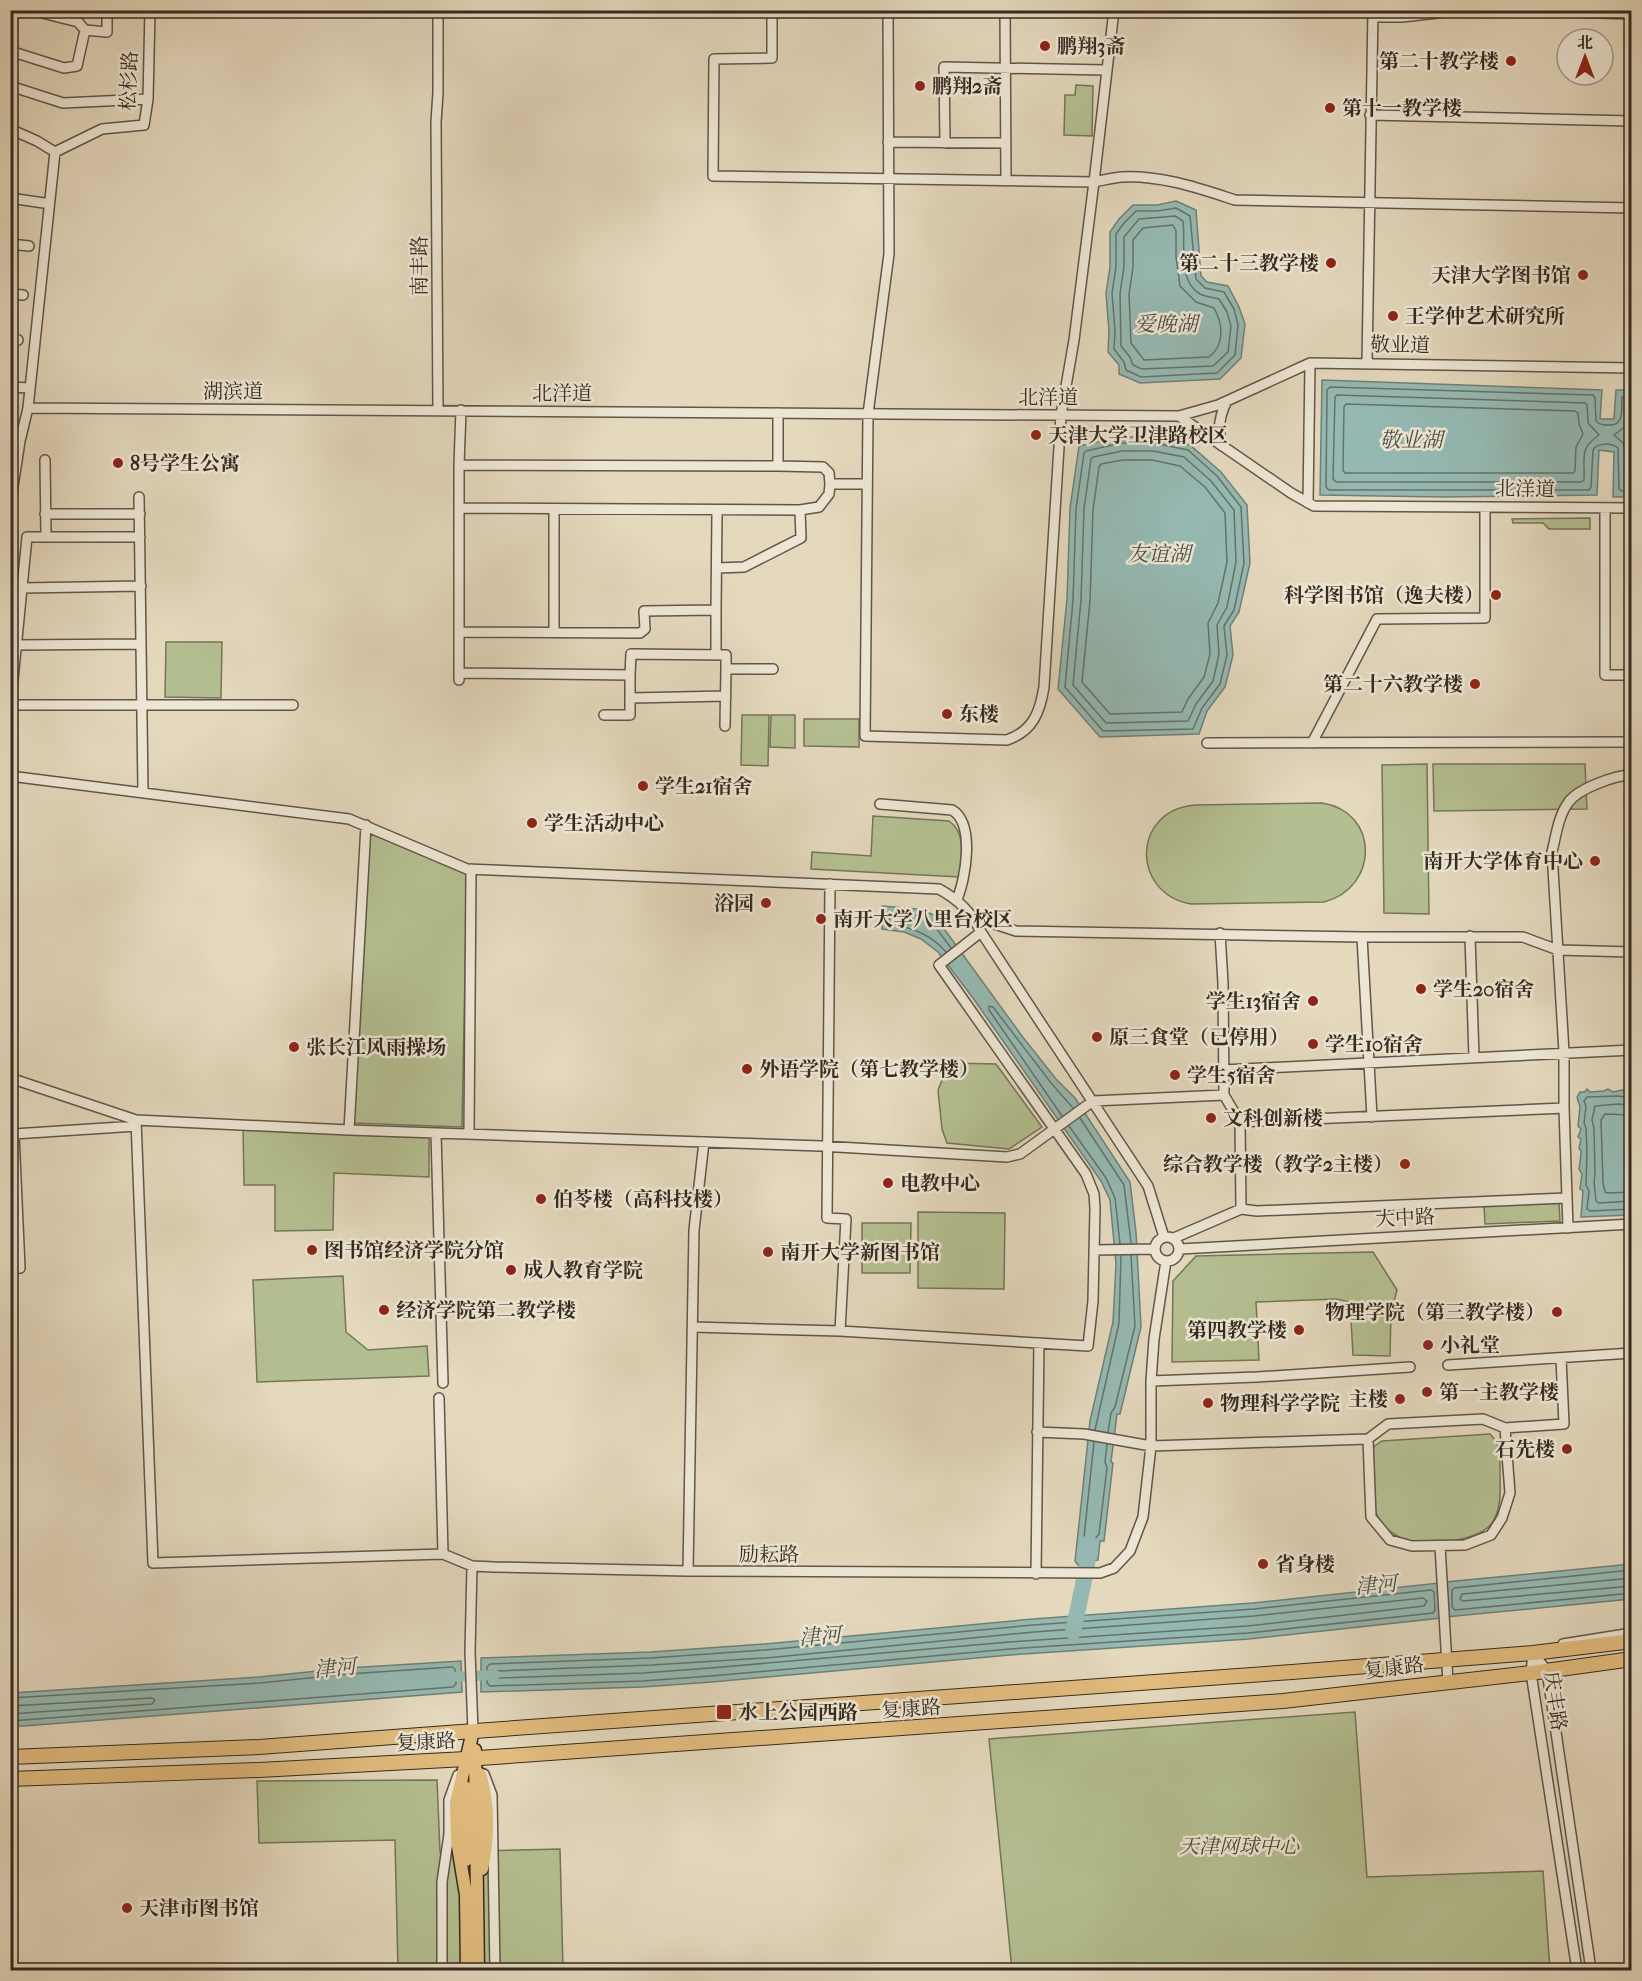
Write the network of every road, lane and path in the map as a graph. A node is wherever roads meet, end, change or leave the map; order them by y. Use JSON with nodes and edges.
{"nodes":[{"id":1,"x":30,"y":10,"type":"edge"},
{"id":2,"x":107,"y":10,"type":"edge"},
{"id":3,"x":150,"y":10,"type":"edge"},
{"id":4,"x":335,"y":10,"type":"edge"},
{"id":5,"x":772,"y":10,"type":"edge"},
{"id":6,"x":888,"y":10,"type":"edge"},
{"id":7,"x":1005,"y":10,"type":"edge"},
{"id":8,"x":1114,"y":10,"type":"edge"},
{"id":9,"x":1464,"y":10,"type":"edge"},
{"id":10,"x":1508,"y":10,"type":"edge"},
{"id":11,"x":435,"y":11,"type":"edge"},
{"id":12,"x":1373,"y":14,"type":"edge"},
{"id":13,"x":1632,"y":14,"type":"edge"},
{"id":14,"x":85,"y":30,"type":"junction"},
{"id":15,"x":10,"y":51,"type":"edge"},
{"id":16,"x":1005,"y":68,"type":"junction"},
{"id":17,"x":1106,"y":70,"type":"junction"},
{"id":18,"x":10,"y":86,"type":"edge"},
{"id":19,"x":148,"y":99,"type":"junction"},
{"id":20,"x":1370,"y":115,"type":"junction"},
{"id":21,"x":1632,"y":120,"type":"edge"},
{"id":22,"x":10,"y":129,"type":"edge"},
{"id":23,"x":888,"y":142,"type":"junction"},
{"id":24,"x":945,"y":143,"type":"junction"},
{"id":25,"x":1006,"y":143,"type":"junction"},
{"id":26,"x":55,"y":152,"type":"junction"},
{"id":27,"x":890,"y":179,"type":"junction"},
{"id":28,"x":1006,"y":181,"type":"junction"},
{"id":29,"x":1094,"y":182,"type":"junction"},
{"id":30,"x":10,"y":198,"type":"edge"},
{"id":31,"x":44,"y":203,"type":"dead end"},
{"id":32,"x":1368,"y":204,"type":"junction"},
{"id":33,"x":1632,"y":208,"type":"edge"},
{"id":34,"x":10,"y":244,"type":"edge"},
{"id":35,"x":29,"y":246,"type":"dead end"},
{"id":36,"x":10,"y":294,"type":"edge"},
{"id":37,"x":23,"y":296,"type":"dead end"},
{"id":38,"x":1310,"y":363,"type":"junction"},
{"id":39,"x":1367,"y":363,"type":"junction"},
{"id":40,"x":1632,"y":368,"type":"edge"},
{"id":41,"x":10,"y":387,"type":"edge"},
{"id":42,"x":30,"y":388,"type":"junction"},
{"id":43,"x":1227,"y":401,"type":"junction"},
{"id":44,"x":28,"y":408,"type":"junction"},
{"id":45,"x":438,"y":410,"type":"junction"},
{"id":46,"x":462,"y":410,"type":"junction"},
{"id":47,"x":778,"y":413,"type":"junction"},
{"id":48,"x":868,"y":414,"type":"junction"},
{"id":49,"x":1061,"y":415,"type":"junction"},
{"id":50,"x":1179,"y":416,"type":"junction"},
{"id":51,"x":10,"y":434,"type":"edge"},
{"id":52,"x":22,"y":435,"type":"junction"},
{"id":53,"x":1222,"y":446,"type":"junction"},
{"id":54,"x":45,"y":460,"type":"dead end"},
{"id":55,"x":459,"y":465,"type":"junction"},
{"id":56,"x":778,"y":466,"type":"junction"},
{"id":57,"x":13,"y":478,"type":"edge"},
{"id":58,"x":830,"y":484,"type":"junction"},
{"id":59,"x":867,"y":484,"type":"junction"},
{"id":60,"x":139,"y":497,"type":"dead end"},
{"id":61,"x":1308,"y":503,"type":"junction"},
{"id":62,"x":10,"y":506,"type":"edge"},
{"id":63,"x":1485,"y":507,"type":"junction"},
{"id":64,"x":459,"y":508,"type":"junction"},
{"id":65,"x":1605,"y":508,"type":"junction"},
{"id":66,"x":1632,"y":508,"type":"edge"},
{"id":67,"x":554,"y":509,"type":"junction"},
{"id":68,"x":800,"y":510,"type":"junction"},
{"id":69,"x":717,"y":513,"type":"dead end"},
{"id":70,"x":45,"y":514,"type":"junction"},
{"id":71,"x":140,"y":514,"type":"junction"},
{"id":72,"x":46,"y":536,"type":"junction"},
{"id":73,"x":140,"y":537,"type":"junction"},
{"id":74,"x":717,"y":568,"type":"junction"},
{"id":75,"x":141,"y":586,"type":"junction"},
{"id":76,"x":22,"y":588,"type":"junction"},
{"id":77,"x":716,"y":610,"type":"junction"},
{"id":78,"x":459,"y":632,"type":"junction"},
{"id":79,"x":554,"y":632,"type":"junction"},
{"id":80,"x":631,"y":633,"type":"junction"},
{"id":81,"x":141,"y":644,"type":"junction"},
{"id":82,"x":16,"y":645,"type":"junction"},
{"id":83,"x":631,"y":654,"type":"junction"},
{"id":84,"x":716,"y":654,"type":"junction"},
{"id":85,"x":726,"y":669,"type":"junction"},
{"id":86,"x":773,"y":669,"type":"dead end"},
{"id":87,"x":630,"y":675,"type":"junction"},
{"id":88,"x":1632,"y":675,"type":"edge"},
{"id":89,"x":726,"y":696,"type":"junction"},
{"id":90,"x":631,"y":698,"type":"junction"},
{"id":91,"x":142,"y":704,"type":"junction"},
{"id":92,"x":11,"y":705,"type":"edge"},
{"id":93,"x":293,"y":705,"type":"dead end"},
{"id":94,"x":10,"y":710,"type":"edge"},
{"id":95,"x":604,"y":714,"type":"dead end"},
{"id":96,"x":725,"y":726,"type":"dead end"},
{"id":97,"x":1632,"y":742,"type":"edge"},
{"id":98,"x":1207,"y":743,"type":"dead end"},
{"id":99,"x":1312,"y":743,"type":"junction"},
{"id":100,"x":1632,"y":775,"type":"edge"},
{"id":101,"x":10,"y":776,"type":"edge"},
{"id":102,"x":143,"y":792,"type":"junction"},
{"id":103,"x":880,"y":804,"type":"dead end"},
{"id":104,"x":366,"y":825,"type":"junction"},
{"id":105,"x":471,"y":869,"type":"junction"},
{"id":106,"x":830,"y":884,"type":"junction"},
{"id":107,"x":957,"y":899,"type":"junction"},
{"id":108,"x":973,"y":916,"type":"junction"},
{"id":109,"x":981,"y":932,"type":"junction"},
{"id":110,"x":1220,"y":933,"type":"junction"},
{"id":111,"x":1470,"y":936,"type":"junction"},
{"id":112,"x":1362,"y":937,"type":"junction"},
{"id":113,"x":1558,"y":950,"type":"junction"},
{"id":114,"x":1632,"y":952,"type":"edge"},
{"id":115,"x":1632,"y":1050,"type":"edge"},
{"id":116,"x":1564,"y":1052,"type":"junction"},
{"id":117,"x":1474,"y":1057,"type":"junction"},
{"id":118,"x":1370,"y":1062,"type":"junction"},
{"id":119,"x":1224,"y":1070,"type":"junction"},
{"id":120,"x":10,"y":1078,"type":"edge"},
{"id":121,"x":1224,"y":1095,"type":"junction"},
{"id":122,"x":1093,"y":1101,"type":"junction"},
{"id":123,"x":1564,"y":1108,"type":"junction"},
{"id":124,"x":1372,"y":1117,"type":"junction"},
{"id":125,"x":1240,"y":1122,"type":"junction"},
{"id":126,"x":136,"y":1123,"type":"junction"},
{"id":127,"x":349,"y":1130,"type":"junction"},
{"id":128,"x":1054,"y":1131,"type":"junction"},
{"id":129,"x":436,"y":1133,"type":"junction"},
{"id":130,"x":469,"y":1134,"type":"junction"},
{"id":131,"x":704,"y":1142,"type":"junction"},
{"id":132,"x":828,"y":1147,"type":"junction"},
{"id":133,"x":1566,"y":1198,"type":"junction"},
{"id":134,"x":1241,"y":1209,"type":"junction"},
{"id":135,"x":1632,"y":1224,"type":"edge"},
{"id":136,"x":1568,"y":1228,"type":"junction"},
{"id":137,"x":1169,"y":1237,"type":"junction"},
{"id":138,"x":1155,"y":1249,"type":"junction"},
{"id":139,"x":1180,"y":1249,"type":"junction"},
{"id":140,"x":1094,"y":1250,"type":"junction"},
{"id":141,"x":1166,"y":1261,"type":"junction"},
{"id":142,"x":10,"y":1269,"type":"edge"},
{"id":143,"x":693,"y":1326,"type":"junction"},
{"id":144,"x":840,"y":1331,"type":"junction"},
{"id":145,"x":1039,"y":1343,"type":"junction"},
{"id":146,"x":1632,"y":1353,"type":"edge"},
{"id":147,"x":1561,"y":1358,"type":"junction"},
{"id":148,"x":1448,"y":1365,"type":"dead end"},
{"id":149,"x":1410,"y":1367,"type":"dead end"},
{"id":150,"x":1151,"y":1381,"type":"junction"},
{"id":151,"x":443,"y":1383,"type":"dead end"},
{"id":152,"x":439,"y":1398,"type":"dead end"},
{"id":153,"x":1505,"y":1428,"type":"junction"},
{"id":154,"x":1037,"y":1432,"type":"junction"},
{"id":155,"x":1368,"y":1439,"type":"junction"},
{"id":156,"x":1150,"y":1446,"type":"junction"},
{"id":157,"x":1440,"y":1546,"type":"junction"},
{"id":158,"x":443,"y":1554,"type":"junction"},
{"id":159,"x":472,"y":1566,"type":"junction"},
{"id":160,"x":688,"y":1571,"type":"junction"},
{"id":161,"x":1036,"y":1574,"type":"junction"},
{"id":162,"x":1632,"y":1633,"type":"edge"},
{"id":163,"x":1632,"y":1641,"type":"edge"},
{"id":164,"x":1533,"y":1653,"type":"junction"},
{"id":165,"x":1632,"y":1659,"type":"edge"},
{"id":166,"x":1447,"y":1660,"type":"junction"},
{"id":167,"x":1548,"y":1671,"type":"junction"},
{"id":168,"x":1531,"y":1673,"type":"junction"},
{"id":169,"x":1448,"y":1682,"type":"junction"},
{"id":170,"x":473,"y":1731,"type":"junction"},
{"id":171,"x":10,"y":1757,"type":"edge"},
{"id":172,"x":471,"y":1759,"type":"junction"},
{"id":173,"x":10,"y":1779,"type":"edge"},
{"id":174,"x":472,"y":1894,"type":"junction"},
{"id":175,"x":442,"y":1971,"type":"edge"},
{"id":176,"x":467,"y":1971,"type":"edge"},
{"id":177,"x":478,"y":1971,"type":"edge"},
{"id":178,"x":495,"y":1971,"type":"edge"},
{"id":179,"x":1577,"y":1971,"type":"edge"},
{"id":180,"x":1591,"y":1971,"type":"edge"}],
"edges":[{"from":1,"to":14,"type":"street"},
{"from":2,"to":14,"type":"street"},
{"from":3,"to":19,"type":"street","name":"松杉路"},
{"from":4,"to":11,"type":"street"},
{"from":5,"to":27,"type":"street"},
{"from":6,"to":23,"type":"street"},
{"from":7,"to":16,"type":"street"},
{"from":8,"to":17,"type":"street"},
{"from":9,"to":12,"type":"street"},
{"from":10,"to":13,"type":"street"},
{"from":11,"to":45,"type":"street","name":"南丰路"},
{"from":12,"to":20,"type":"street"},
{"from":14,"to":15,"type":"street"},
{"from":16,"to":17,"type":"street"},
{"from":16,"to":24,"type":"street"},
{"from":16,"to":25,"type":"street"},
{"from":17,"to":29,"type":"street"},
{"from":18,"to":19,"type":"street"},
{"from":19,"to":26,"type":"street","name":"松杉路"},
{"from":20,"to":21,"type":"street"},
{"from":20,"to":32,"type":"street"},
{"from":22,"to":26,"type":"street"},
{"from":23,"to":24,"type":"street"},
{"from":23,"to":27,"type":"street"},
{"from":24,"to":25,"type":"street"},
{"from":25,"to":28,"type":"street"},
{"from":26,"to":42,"type":"street"},
{"from":27,"to":28,"type":"street"},
{"from":27,"to":48,"type":"street"},
{"from":28,"to":29,"type":"street"},
{"from":29,"to":32,"type":"street"},
{"from":29,"to":49,"type":"street"},
{"from":30,"to":31,"type":"street"},
{"from":32,"to":33,"type":"street"},
{"from":32,"to":39,"type":"street"},
{"from":34,"to":35,"type":"street"},
{"from":36,"to":37,"type":"street"},
{"from":38,"to":39,"type":"street","name":"敬业道"},
{"from":38,"to":43,"type":"street","name":"敬业道"},
{"from":38,"to":61,"type":"street"},
{"from":39,"to":40,"type":"street","name":"敬业道"},
{"from":41,"to":42,"type":"street"},
{"from":42,"to":44,"type":"street"},
{"from":43,"to":50,"type":"street","name":"敬业道"},
{"from":43,"to":53,"type":"street"},
{"from":44,"to":45,"type":"street","name":"湖滨道"},
{"from":44,"to":52,"type":"street"},
{"from":45,"to":46,"type":"street","name":"北洋道"},
{"from":46,"to":47,"type":"street","name":"北洋道"},
{"from":46,"to":55,"type":"street"},
{"from":47,"to":48,"type":"street","name":"北洋道"},
{"from":47,"to":56,"type":"street"},
{"from":48,"to":49,"type":"street","name":"北洋道"},
{"from":48,"to":59,"type":"street"},
{"from":49,"to":50,"type":"street","name":"北洋道"},
{"from":49,"to":59,"type":"street"},
{"from":50,"to":53,"type":"street","name":"北洋道"},
{"from":51,"to":52,"type":"street"},
{"from":52,"to":57,"type":"street"},
{"from":53,"to":61,"type":"street","name":"北洋道"},
{"from":54,"to":70,"type":"street"},
{"from":55,"to":56,"type":"street"},
{"from":55,"to":64,"type":"street"},
{"from":56,"to":58,"type":"street"},
{"from":57,"to":62,"type":"street"},
{"from":58,"to":59,"type":"street"},
{"from":58,"to":68,"type":"street"},
{"from":60,"to":71,"type":"street"},
{"from":61,"to":63,"type":"street","name":"北洋道"},
{"from":63,"to":65,"type":"street","name":"北洋道"},
{"from":63,"to":99,"type":"street"},
{"from":64,"to":67,"type":"street"},
{"from":64,"to":78,"type":"street"},
{"from":65,"to":66,"type":"street","name":"北洋道"},
{"from":65,"to":88,"type":"street"},
{"from":67,"to":68,"type":"street"},
{"from":67,"to":79,"type":"street"},
{"from":68,"to":74,"type":"street"},
{"from":69,"to":74,"type":"street"},
{"from":70,"to":71,"type":"street"},
{"from":70,"to":72,"type":"street"},
{"from":71,"to":73,"type":"street"},
{"from":72,"to":73,"type":"street"},
{"from":72,"to":76,"type":"street"},
{"from":73,"to":75,"type":"street"},
{"from":74,"to":77,"type":"street"},
{"from":75,"to":76,"type":"street"},
{"from":75,"to":81,"type":"street"},
{"from":76,"to":82,"type":"street"},
{"from":77,"to":80,"type":"street"},
{"from":77,"to":84,"type":"street"},
{"from":78,"to":79,"type":"street"},
{"from":78,"to":87,"type":"street"},
{"from":79,"to":80,"type":"street"},
{"from":80,"to":83,"type":"street"},
{"from":81,"to":82,"type":"street"},
{"from":81,"to":91,"type":"street"},
{"from":82,"to":92,"type":"street"},
{"from":83,"to":84,"type":"street"},
{"from":83,"to":87,"type":"street"},
{"from":84,"to":85,"type":"street"},
{"from":85,"to":86,"type":"street"},
{"from":85,"to":89,"type":"street"},
{"from":87,"to":90,"type":"street"},
{"from":89,"to":90,"type":"street"},
{"from":89,"to":96,"type":"street"},
{"from":90,"to":95,"type":"street"},
{"from":91,"to":92,"type":"street"},
{"from":91,"to":93,"type":"street"},
{"from":91,"to":102,"type":"street"},
{"from":92,"to":94,"type":"street"},
{"from":97,"to":99,"type":"street"},
{"from":98,"to":99,"type":"street"},
{"from":100,"to":113,"type":"street"},
{"from":101,"to":102,"type":"street"},
{"from":102,"to":104,"type":"street"},
{"from":103,"to":107,"type":"street"},
{"from":104,"to":105,"type":"street"},
{"from":104,"to":127,"type":"street"},
{"from":105,"to":106,"type":"street"},
{"from":105,"to":130,"type":"street"},
{"from":106,"to":107,"type":"street"},
{"from":106,"to":132,"type":"street"},
{"from":107,"to":108,"type":"street"},
{"from":108,"to":109,"type":"street"},
{"from":108,"to":110,"type":"street"},
{"from":109,"to":122,"type":"street"},
{"from":109,"to":128,"type":"street"},
{"from":110,"to":112,"type":"street"},
{"from":110,"to":119,"type":"street"},
{"from":111,"to":112,"type":"street"},
{"from":111,"to":113,"type":"street"},
{"from":111,"to":117,"type":"street"},
{"from":112,"to":118,"type":"street"},
{"from":113,"to":114,"type":"street"},
{"from":113,"to":116,"type":"street"},
{"from":115,"to":116,"type":"street"},
{"from":116,"to":117,"type":"street"},
{"from":116,"to":123,"type":"street"},
{"from":117,"to":118,"type":"street"},
{"from":118,"to":119,"type":"street"},
{"from":118,"to":124,"type":"street"},
{"from":119,"to":121,"type":"street"},
{"from":120,"to":126,"type":"street"},
{"from":121,"to":122,"type":"street"},
{"from":121,"to":125,"type":"street"},
{"from":122,"to":128,"type":"street"},
{"from":122,"to":137,"type":"street"},
{"from":123,"to":124,"type":"street"},
{"from":123,"to":133,"type":"street"},
{"from":124,"to":125,"type":"street"},
{"from":125,"to":134,"type":"street"},
{"from":126,"to":127,"type":"street"},
{"from":126,"to":142,"type":"street"},
{"from":126,"to":158,"type":"street"},
{"from":127,"to":129,"type":"street"},
{"from":128,"to":132,"type":"street"},
{"from":128,"to":140,"type":"street"},
{"from":129,"to":130,"type":"street"},
{"from":129,"to":151,"type":"street"},
{"from":130,"to":131,"type":"street"},
{"from":131,"to":132,"type":"street"},
{"from":131,"to":143,"type":"street"},
{"from":132,"to":144,"type":"street"},
{"from":133,"to":134,"type":"street"},
{"from":133,"to":136,"type":"street"},
{"from":134,"to":137,"type":"street"},
{"from":135,"to":136,"type":"street","name":"大中路"},
{"from":136,"to":139,"type":"street","name":"大中路"},
{"from":137,"to":138,"type":"street"},
{"from":137,"to":139,"type":"street"},
{"from":138,"to":140,"type":"street"},
{"from":138,"to":141,"type":"street"},
{"from":139,"to":141,"type":"street"},
{"from":140,"to":145,"type":"street"},
{"from":141,"to":150,"type":"street"},
{"from":143,"to":144,"type":"street"},
{"from":143,"to":160,"type":"street"},
{"from":144,"to":145,"type":"street"},
{"from":145,"to":154,"type":"street"},
{"from":146,"to":147,"type":"street"},
{"from":147,"to":148,"type":"street"},
{"from":147,"to":153,"type":"street"},
{"from":149,"to":150,"type":"street"},
{"from":150,"to":156,"type":"street"},
{"from":152,"to":158,"type":"street"},
{"from":153,"to":155,"type":"street"},
{"from":153,"to":157,"type":"street"},
{"from":154,"to":156,"type":"street"},
{"from":154,"to":161,"type":"street"},
{"from":155,"to":156,"type":"street"},
{"from":155,"to":157,"type":"street"},
{"from":156,"to":161,"type":"street","name":"励耘路"},
{"from":157,"to":166,"type":"street"},
{"from":158,"to":159,"type":"street"},
{"from":159,"to":160,"type":"street","name":"励耘路"},
{"from":159,"to":170,"type":"street"},
{"from":160,"to":161,"type":"street","name":"励耘路"},
{"from":162,"to":164,"type":"street"},
{"from":163,"to":164,"type":"highway","name":"复康路"},
{"from":164,"to":166,"type":"highway","name":"复康路"},
{"from":164,"to":167,"type":"street","name":"庆丰路"},
{"from":164,"to":168,"type":"street","name":"庆丰路"},
{"from":165,"to":167,"type":"highway","name":"复康路"},
{"from":166,"to":169,"type":"street"},
{"from":166,"to":170,"type":"highway","name":"复康路"},
{"from":167,"to":168,"type":"highway","name":"复康路"},
{"from":167,"to":180,"type":"street","name":"庆丰路"},
{"from":168,"to":169,"type":"highway","name":"复康路"},
{"from":168,"to":179,"type":"street","name":"庆丰路"},
{"from":169,"to":172,"type":"highway","name":"复康路"},
{"from":170,"to":171,"type":"highway","name":"复康路"},
{"from":170,"to":172,"type":"main road"},
{"from":172,"to":173,"type":"highway","name":"复康路"},
{"from":172,"to":174,"type":"main road"},
{"from":172,"to":174,"type":"main road"},
{"from":172,"to":175,"type":"street"},
{"from":172,"to":178,"type":"street"},
{"from":174,"to":176,"type":"main road"},
{"from":174,"to":177,"type":"main road"}]}
